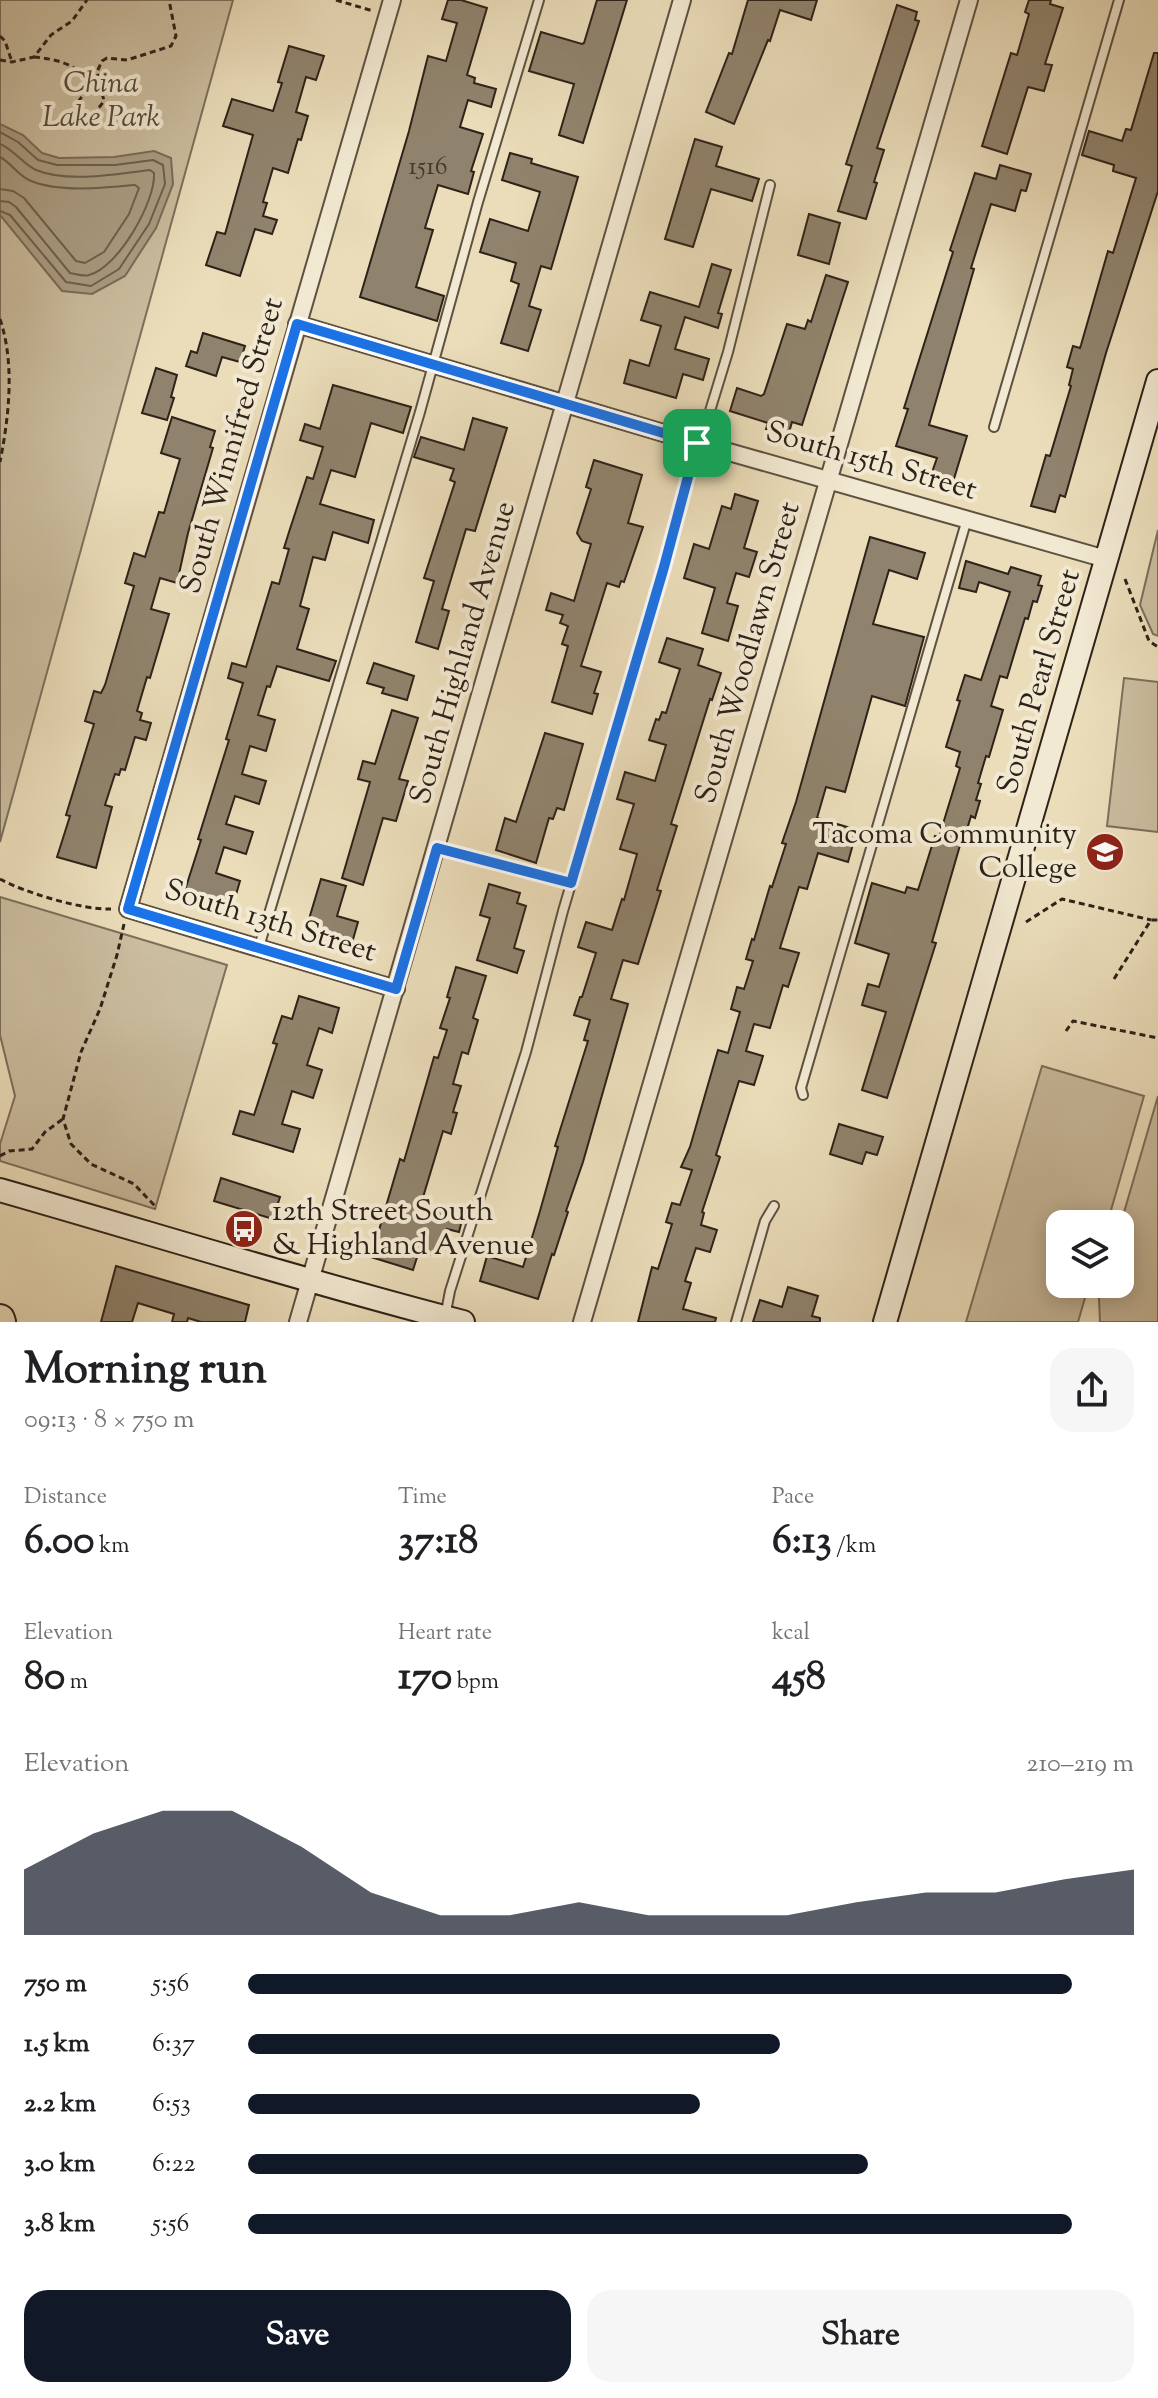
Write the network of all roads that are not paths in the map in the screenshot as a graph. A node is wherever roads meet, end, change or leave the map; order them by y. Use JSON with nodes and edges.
{"nodes":[{"id":1,"x":539,"y":0,"type":"edge"},
{"id":2,"x":682,"y":0,"type":"edge"},
{"id":3,"x":969,"y":0,"type":"edge"},
{"id":4,"x":1119,"y":0,"type":"edge"},
{"id":5,"x":390,"y":8,"type":"edge"},
{"id":6,"x":770,"y":185,"type":"dead end"},
{"id":7,"x":297,"y":324,"type":"junction"},
{"id":8,"x":433,"y":364,"type":"junction"},
{"id":9,"x":1158,"y":381,"type":"edge"},
{"id":10,"x":565,"y":404,"type":"junction"},
{"id":11,"x":994,"y":427,"type":"dead end"},
{"id":12,"x":697,"y":443,"type":"junction"},
{"id":13,"x":829,"y":478,"type":"junction"},
{"id":14,"x":967,"y":518,"type":"junction"},
{"id":15,"x":1106,"y":559,"type":"junction"},
{"id":16,"x":437,"y":848,"type":"junction"},
{"id":17,"x":571,"y":883,"type":"junction"},
{"id":18,"x":127,"y":909,"type":"joint"},
{"id":19,"x":259,"y":947,"type":"junction"},
{"id":20,"x":396,"y":989,"type":"junction"},
{"id":21,"x":803,"y":1095,"type":"dead end"},
{"id":22,"x":0,"y":1190,"type":"edge"},
{"id":23,"x":774,"y":1206,"type":"dead end"},
{"id":24,"x":311,"y":1282,"type":"junction"},
{"id":25,"x":451,"y":1320,"type":"edge"},
{"id":26,"x":298,"y":1322,"type":"edge"},
{"id":27,"x":582,"y":1322,"type":"edge"},
{"id":28,"x":736,"y":1322,"type":"edge"},
{"id":29,"x":885,"y":1322,"type":"edge"}],
"edges":[{"from":1,"to":8,"type":"lane"},
{"from":2,"to":10,"type":"street","name":"South Highland Avenue"},
{"from":3,"to":13,"type":"street","name":"South Woodlawn Street"},
{"from":4,"to":11,"type":"lane"},
{"from":5,"to":7,"type":"street","name":"South Winnifred Street"},
{"from":6,"to":12,"type":"lane"},
{"from":7,"to":8,"type":"street","name":"South 15th Street"},
{"from":7,"to":18,"type":"street","name":"South Winnifred Street"},
{"from":8,"to":10,"type":"street","name":"South 15th Street"},
{"from":8,"to":19,"type":"lane"},
{"from":9,"to":15,"type":"street","name":"South Pearl Street"},
{"from":10,"to":12,"type":"street","name":"South 15th Street"},
{"from":10,"to":16,"type":"street","name":"South Highland Avenue"},
{"from":12,"to":13,"type":"street","name":"South 15th Street"},
{"from":12,"to":17,"type":"lane"},
{"from":13,"to":14,"type":"street","name":"South 15th Street"},
{"from":13,"to":27,"type":"street","name":"South Woodlawn Street"},
{"from":14,"to":15,"type":"street","name":"South 15th Street"},
{"from":14,"to":21,"type":"lane"},
{"from":15,"to":29,"type":"street","name":"South Pearl Street"},
{"from":16,"to":17,"type":"lane"},
{"from":16,"to":20,"type":"street","name":"South Highland Avenue"},
{"from":17,"to":25,"type":"lane"},
{"from":18,"to":19,"type":"street","name":"South 13th Street"},
{"from":19,"to":20,"type":"street","name":"South 13th Street"},
{"from":20,"to":24,"type":"street","name":"South Highland Avenue"},
{"from":22,"to":24,"type":"street"},
{"from":23,"to":28,"type":"lane"},
{"from":24,"to":25,"type":"street"},
{"from":24,"to":26,"type":"street","name":"South Highland Avenue"}]}
